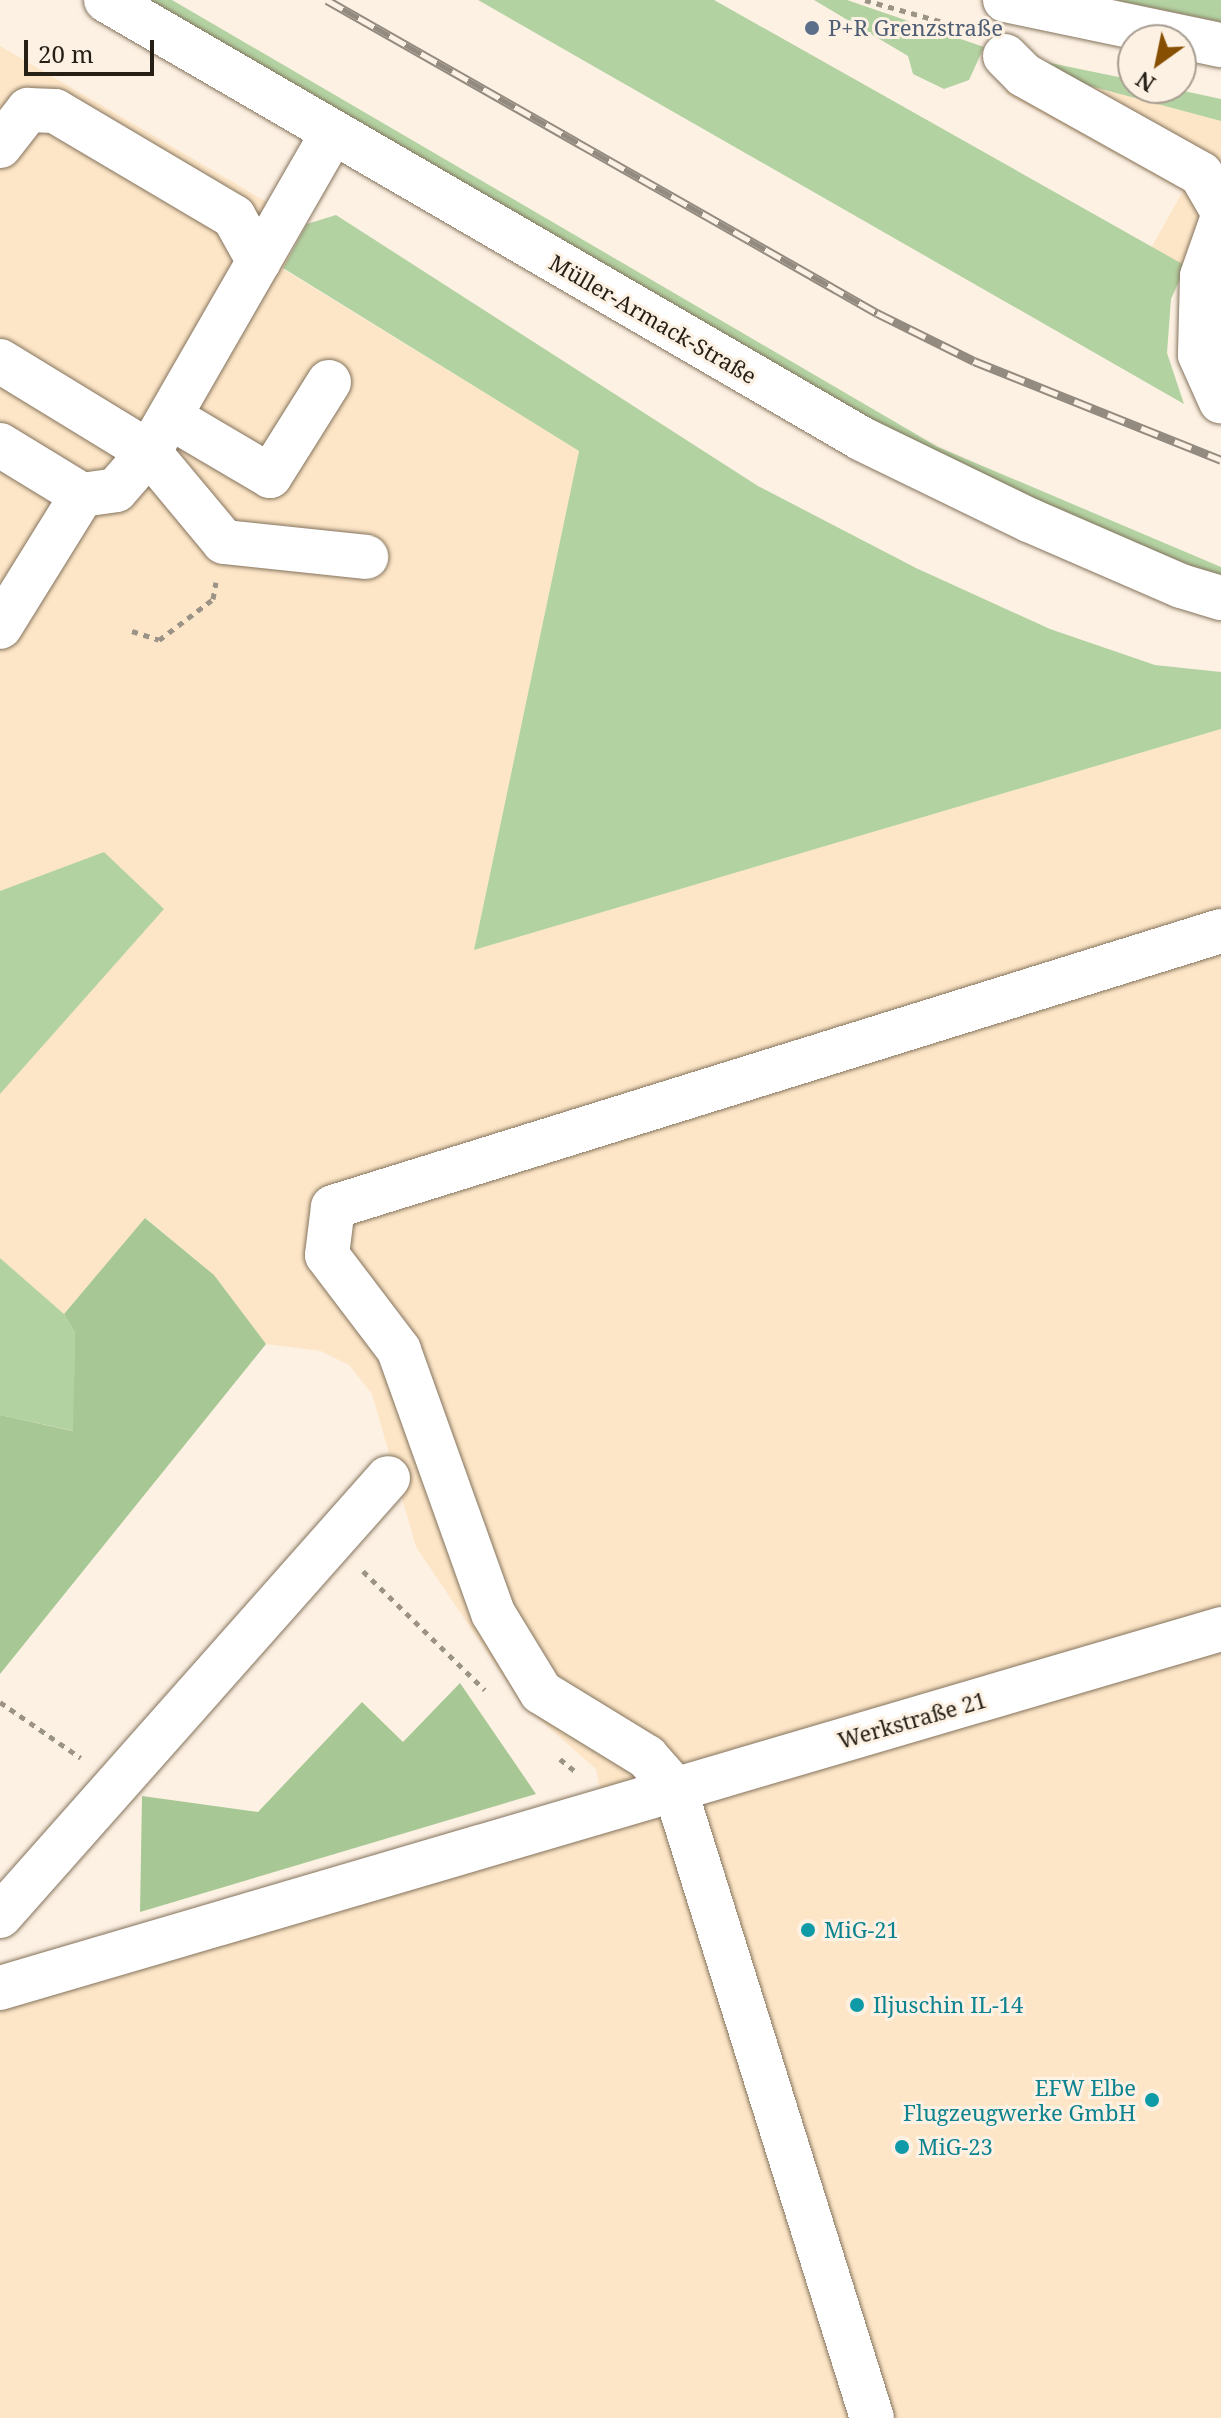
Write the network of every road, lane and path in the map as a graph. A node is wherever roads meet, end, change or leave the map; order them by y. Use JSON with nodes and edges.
{"nodes":[{"id":1,"x":106,"y":0,"type":"edge"},
{"id":2,"x":1005,"y":0,"type":"edge"},
{"id":3,"x":1221,"y":45,"type":"edge"},
{"id":4,"x":1005,"y":56,"type":"dead end"},
{"id":5,"x":333,"y":132,"type":"junction"},
{"id":6,"x":0,"y":146,"type":"edge"},
{"id":7,"x":1221,"y":208,"type":"edge"},
{"id":8,"x":1221,"y":222,"type":"edge"},
{"id":9,"x":259,"y":262,"type":"junction"},
{"id":10,"x":0,"y":361,"type":"edge"},
{"id":11,"x":329,"y":382,"type":"dead end"},
{"id":12,"x":1221,"y":402,"type":"edge"},
{"id":13,"x":160,"y":435,"type":"junction"},
{"id":14,"x":0,"y":445,"type":"edge"},
{"id":15,"x":82,"y":495,"type":"junction"},
{"id":16,"x":224,"y":542,"type":"junction"},
{"id":17,"x":366,"y":557,"type":"dead end"},
{"id":18,"x":1221,"y":598,"type":"edge"},
{"id":19,"x":0,"y":627,"type":"edge"},
{"id":20,"x":132,"y":631,"type":"dead end"},
{"id":21,"x":1221,"y":931,"type":"edge"},
{"id":22,"x":388,"y":1478,"type":"dead end"},
{"id":23,"x":331,"y":1543,"type":"junction"},
{"id":24,"x":1221,"y":1629,"type":"edge"},
{"id":25,"x":495,"y":1701,"type":"dead end"},
{"id":26,"x":0,"y":1702,"type":"edge"},
{"id":27,"x":553,"y":1753,"type":"dead end"},
{"id":28,"x":119,"y":1784,"type":"junction"},
{"id":29,"x":675,"y":1789,"type":"junction"},
{"id":30,"x":597,"y":1799,"type":"junction"},
{"id":31,"x":0,"y":1916,"type":"edge"},
{"id":32,"x":0,"y":1988,"type":"edge"},
{"id":33,"x":872,"y":2418,"type":"edge"}],
"edges":[{"from":1,"to":5,"type":"street","name":"Müller-Armack-Straße"},
{"from":2,"to":3,"type":"street"},
{"from":4,"to":7,"type":"street"},
{"from":5,"to":9,"type":"street"},
{"from":5,"to":18,"type":"street","name":"Müller-Armack-Straße"},
{"from":6,"to":9,"type":"street"},
{"from":8,"to":12,"type":"street"},
{"from":9,"to":13,"type":"street"},
{"from":10,"to":13,"type":"street"},
{"from":11,"to":13,"type":"street"},
{"from":13,"to":15,"type":"street"},
{"from":13,"to":16,"type":"street"},
{"from":14,"to":15,"type":"street"},
{"from":15,"to":19,"type":"street"},
{"from":16,"to":17,"type":"street"},
{"from":16,"to":20,"type":"path"},
{"from":21,"to":29,"type":"street"},
{"from":22,"to":23,"type":"street"},
{"from":23,"to":25,"type":"path"},
{"from":23,"to":28,"type":"street"},
{"from":24,"to":29,"type":"street","name":"Werkstraße 21"},
{"from":26,"to":28,"type":"path"},
{"from":27,"to":30,"type":"path"},
{"from":28,"to":31,"type":"street"},
{"from":29,"to":30,"type":"street","name":"Werkstraße 21"},
{"from":29,"to":33,"type":"street"},
{"from":30,"to":32,"type":"street","name":"Werkstraße 21"}]}
